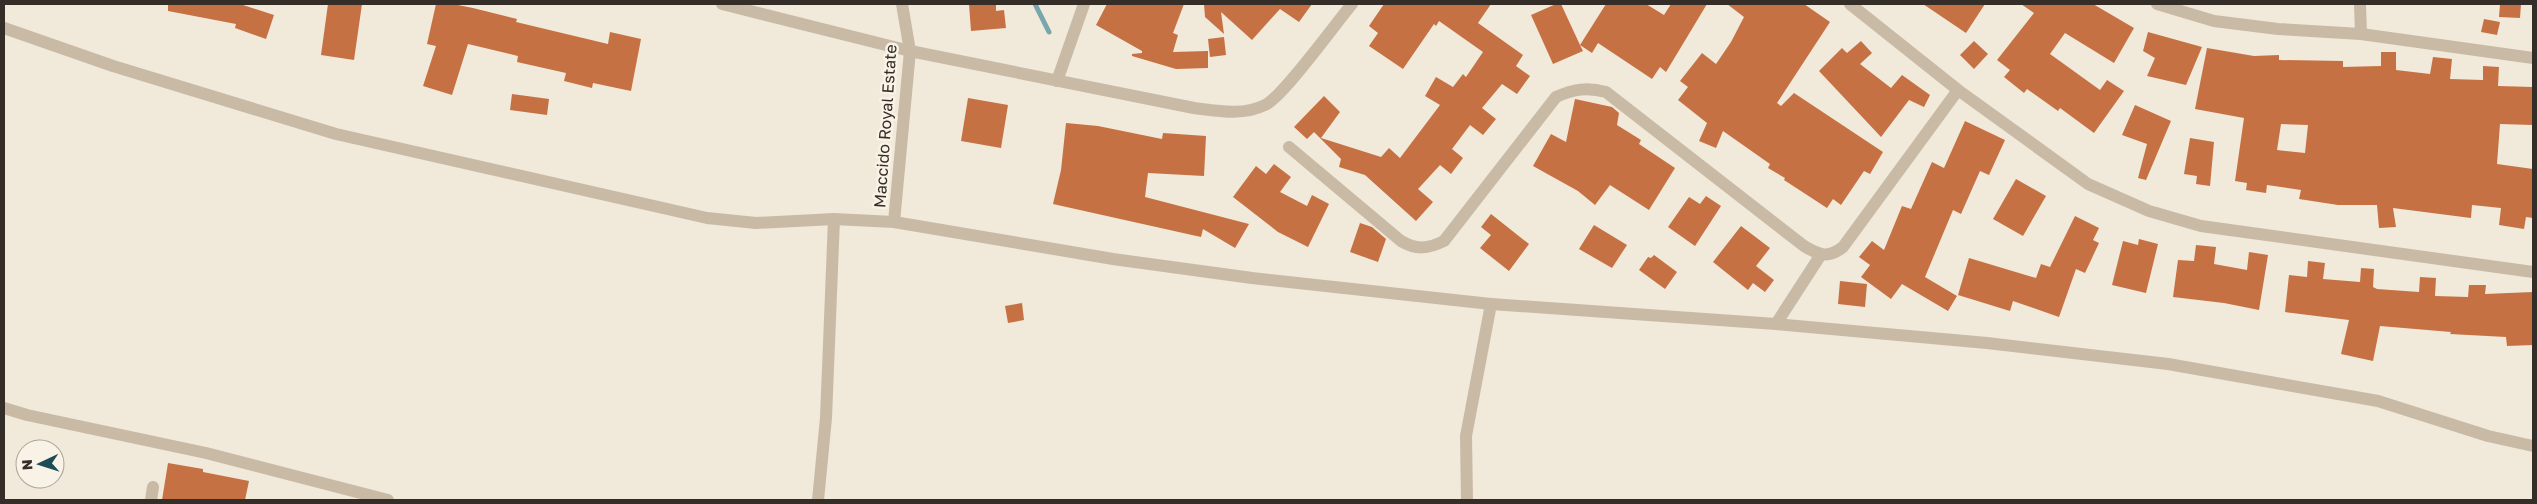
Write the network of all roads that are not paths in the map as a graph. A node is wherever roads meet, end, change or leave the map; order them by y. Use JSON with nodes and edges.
{"nodes":[{"id":1,"x":722,"y":4,"type":"edge"},
{"id":2,"x":902,"y":4,"type":"edge"},
{"id":3,"x":1084,"y":4,"type":"edge"},
{"id":4,"x":1352,"y":4,"type":"edge"},
{"id":5,"x":1850,"y":4,"type":"edge"},
{"id":6,"x":2157,"y":4,"type":"edge"},
{"id":7,"x":2360,"y":4,"type":"edge"},
{"id":8,"x":4,"y":28,"type":"edge"},
{"id":9,"x":2361,"y":34,"type":"junction"},
{"id":10,"x":910,"y":51,"type":"junction"},
{"id":11,"x":2533,"y":58,"type":"edge"},
{"id":12,"x":1057,"y":80,"type":"junction"},
{"id":13,"x":1958,"y":90,"type":"junction"},
{"id":14,"x":1289,"y":147,"type":"dead end"},
{"id":15,"x":834,"y":219,"type":"junction"},
{"id":16,"x":894,"y":222,"type":"junction"},
{"id":17,"x":1820,"y":256,"type":"junction"},
{"id":18,"x":2533,"y":272,"type":"edge"},
{"id":19,"x":1490,"y":304,"type":"junction"},
{"id":20,"x":1776,"y":324,"type":"junction"},
{"id":21,"x":4,"y":408,"type":"edge"},
{"id":22,"x":2533,"y":446,"type":"edge"},
{"id":23,"x":154,"y":487,"type":"dead end"},
{"id":24,"x":150,"y":500,"type":"edge"},
{"id":25,"x":388,"y":500,"type":"edge"},
{"id":26,"x":818,"y":500,"type":"edge"},
{"id":27,"x":1467,"y":500,"type":"edge"}],
"edges":[{"from":1,"to":10,"type":"street"},
{"from":2,"to":10,"type":"street","name":"Maccido Royal Estate"},
{"from":3,"to":12,"type":"street"},
{"from":4,"to":12,"type":"street"},
{"from":5,"to":13,"type":"street"},
{"from":6,"to":9,"type":"street"},
{"from":7,"to":9,"type":"street"},
{"from":8,"to":15,"type":"street"},
{"from":9,"to":11,"type":"street"},
{"from":10,"to":12,"type":"street"},
{"from":10,"to":16,"type":"street","name":"Maccido Royal Estate"},
{"from":13,"to":17,"type":"street"},
{"from":13,"to":18,"type":"street"},
{"from":14,"to":17,"type":"street"},
{"from":15,"to":16,"type":"street"},
{"from":15,"to":26,"type":"street"},
{"from":16,"to":19,"type":"street"},
{"from":17,"to":20,"type":"street"},
{"from":19,"to":20,"type":"street"},
{"from":19,"to":27,"type":"street"},
{"from":20,"to":22,"type":"street"},
{"from":21,"to":25,"type":"street"},
{"from":23,"to":24,"type":"street"}]}
